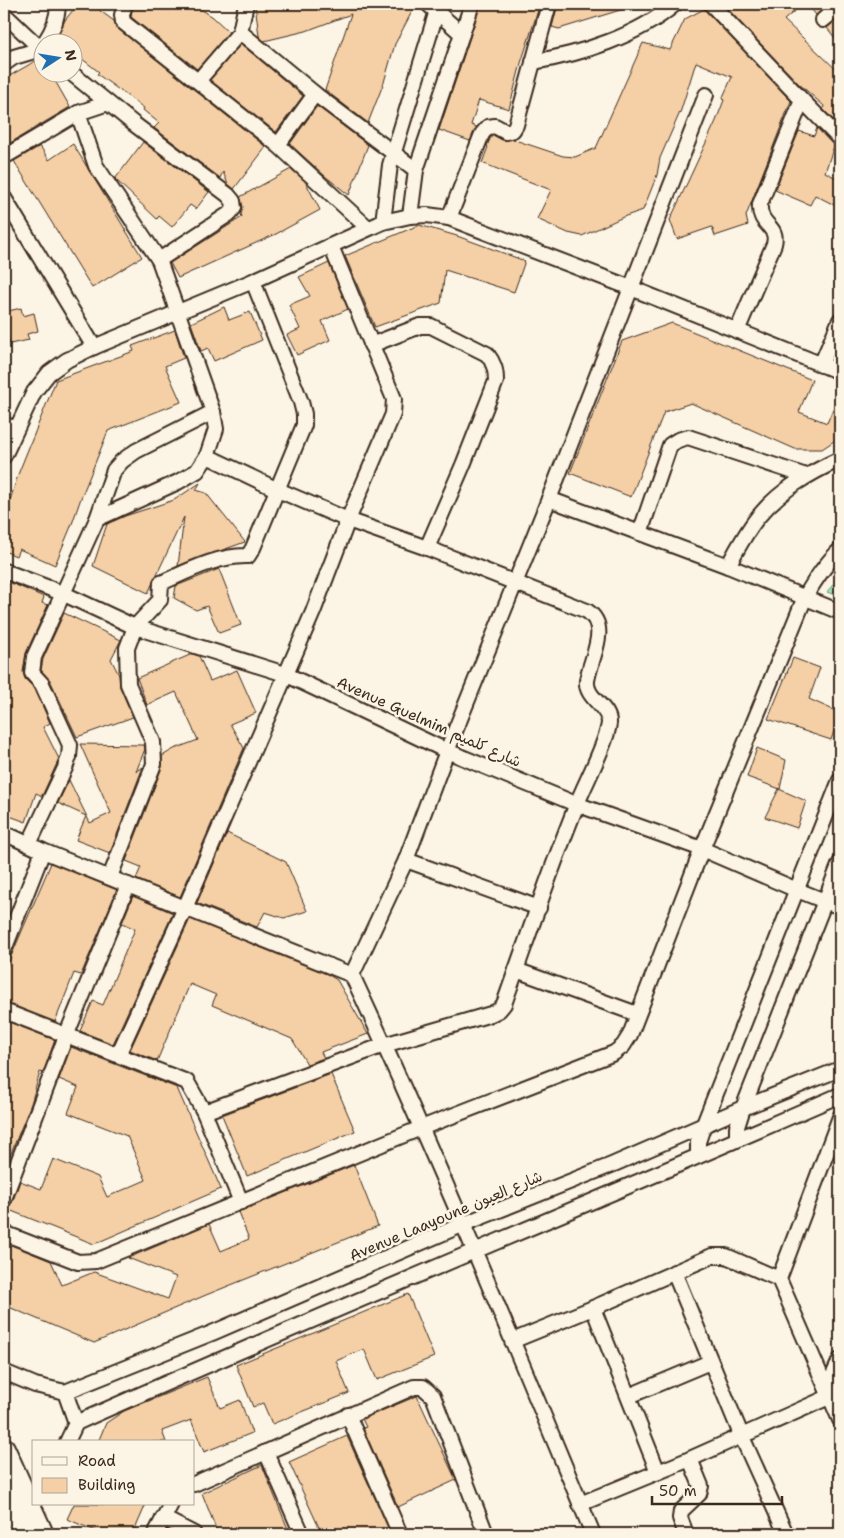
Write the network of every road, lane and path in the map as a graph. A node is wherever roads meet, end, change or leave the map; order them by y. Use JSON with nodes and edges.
{"nodes":[{"id":1,"x":58,"y":4,"type":"edge"},
{"id":2,"x":125,"y":4,"type":"edge"},
{"id":3,"x":246,"y":4,"type":"edge"},
{"id":4,"x":472,"y":4,"type":"edge"},
{"id":5,"x":549,"y":4,"type":"edge"},
{"id":6,"x":674,"y":4,"type":"edge"},
{"id":7,"x":712,"y":4,"type":"edge"},
{"id":8,"x":840,"y":6,"type":"edge"},
{"id":9,"x":434,"y":7,"type":"edge"},
{"id":10,"x":4,"y":14,"type":"edge"},
{"id":11,"x":823,"y":20,"type":"dead end"},
{"id":12,"x":51,"y":32,"type":"edge"},
{"id":13,"x":240,"y":32,"type":"junction"},
{"id":14,"x":462,"y":34,"type":"junction"},
{"id":15,"x":32,"y":38,"type":"edge"},
{"id":16,"x":32,"y":51,"type":"edge"},
{"id":17,"x":533,"y":62,"type":"junction"},
{"id":18,"x":4,"y":64,"type":"edge"},
{"id":19,"x":198,"y":81,"type":"junction"},
{"id":20,"x":82,"y":82,"type":"edge"},
{"id":21,"x":315,"y":94,"type":"junction"},
{"id":22,"x":706,"y":95,"type":"dead end"},
{"id":23,"x":802,"y":100,"type":"junction"},
{"id":24,"x":108,"y":103,"type":"junction"},
{"id":25,"x":78,"y":113,"type":"junction"},
{"id":26,"x":840,"y":139,"type":"edge"},
{"id":27,"x":278,"y":145,"type":"junction"},
{"id":28,"x":393,"y":153,"type":"junction"},
{"id":29,"x":4,"y":157,"type":"edge"},
{"id":30,"x":416,"y":170,"type":"junction"},
{"id":31,"x":4,"y":198,"type":"edge"},
{"id":32,"x":410,"y":216,"type":"junction"},
{"id":33,"x":449,"y":218,"type":"junction"},
{"id":34,"x":383,"y":222,"type":"junction"},
{"id":35,"x":368,"y":228,"type":"junction"},
{"id":36,"x":331,"y":246,"type":"junction"},
{"id":37,"x":159,"y":260,"type":"junction"},
{"id":38,"x":253,"y":282,"type":"junction"},
{"id":39,"x":631,"y":288,"type":"junction"},
{"id":40,"x":177,"y":314,"type":"junction"},
{"id":41,"x":840,"y":320,"type":"edge"},
{"id":42,"x":736,"y":331,"type":"junction"},
{"id":43,"x":371,"y":345,"type":"junction"},
{"id":44,"x":94,"y":347,"type":"junction"},
{"id":45,"x":822,"y":365,"type":"junction"},
{"id":46,"x":840,"y":372,"type":"edge"},
{"id":47,"x":213,"y":412,"type":"junction"},
{"id":48,"x":10,"y":426,"type":"edge"},
{"id":49,"x":4,"y":456,"type":"edge"},
{"id":50,"x":207,"y":456,"type":"junction"},
{"id":51,"x":840,"y":459,"type":"edge"},
{"id":52,"x":806,"y":476,"type":"junction"},
{"id":53,"x":278,"y":490,"type":"junction"},
{"id":54,"x":550,"y":499,"type":"junction"},
{"id":55,"x":97,"y":519,"type":"junction"},
{"id":56,"x":348,"y":520,"type":"junction"},
{"id":57,"x":640,"y":533,"type":"junction"},
{"id":58,"x":426,"y":548,"type":"junction"},
{"id":59,"x":840,"y":550,"type":"edge"},
{"id":60,"x":728,"y":566,"type":"junction"},
{"id":61,"x":4,"y":571,"type":"edge"},
{"id":62,"x":516,"y":583,"type":"junction"},
{"id":63,"x":62,"y":593,"type":"junction"},
{"id":64,"x":805,"y":598,"type":"junction"},
{"id":65,"x":840,"y":612,"type":"edge"},
{"id":66,"x":135,"y":627,"type":"junction"},
{"id":67,"x":285,"y":674,"type":"junction"},
{"id":68,"x":447,"y":751,"type":"junction"},
{"id":69,"x":840,"y":780,"type":"edge"},
{"id":70,"x":576,"y":804,"type":"junction"},
{"id":71,"x":4,"y":833,"type":"edge"},
{"id":72,"x":29,"y":844,"type":"junction"},
{"id":73,"x":702,"y":849,"type":"junction"},
{"id":74,"x":43,"y":851,"type":"junction"},
{"id":75,"x":406,"y":860,"type":"junction"},
{"id":76,"x":840,"y":862,"type":"edge"},
{"id":77,"x":110,"y":877,"type":"junction"},
{"id":78,"x":128,"y":885,"type":"junction"},
{"id":79,"x":797,"y":890,"type":"junction"},
{"id":80,"x":825,"y":901,"type":"junction"},
{"id":81,"x":840,"y":907,"type":"edge"},
{"id":82,"x":185,"y":908,"type":"junction"},
{"id":83,"x":539,"y":908,"type":"junction"},
{"id":84,"x":4,"y":950,"type":"edge"},
{"id":85,"x":516,"y":970,"type":"junction"},
{"id":86,"x":352,"y":975,"type":"junction"},
{"id":87,"x":4,"y":1011,"type":"edge"},
{"id":88,"x":637,"y":1014,"type":"junction"},
{"id":89,"x":66,"y":1036,"type":"junction"},
{"id":90,"x":384,"y":1045,"type":"junction"},
{"id":91,"x":118,"y":1055,"type":"junction"},
{"id":92,"x":840,"y":1068,"type":"edge"},
{"id":93,"x":840,"y":1094,"type":"edge"},
{"id":94,"x":743,"y":1108,"type":"junction"},
{"id":95,"x":204,"y":1112,"type":"junction"},
{"id":96,"x":840,"y":1117,"type":"edge"},
{"id":97,"x":704,"y":1124,"type":"junction"},
{"id":98,"x":421,"y":1128,"type":"junction"},
{"id":99,"x":737,"y":1140,"type":"junction"},
{"id":100,"x":698,"y":1156,"type":"junction"},
{"id":101,"x":4,"y":1199,"type":"edge"},
{"id":102,"x":241,"y":1202,"type":"junction"},
{"id":103,"x":464,"y":1224,"type":"junction"},
{"id":104,"x":4,"y":1233,"type":"edge"},
{"id":105,"x":475,"y":1251,"type":"junction"},
{"id":106,"x":674,"y":1272,"type":"junction"},
{"id":107,"x":779,"y":1280,"type":"junction"},
{"id":108,"x":592,"y":1308,"type":"junction"},
{"id":109,"x":512,"y":1341,"type":"junction"},
{"id":110,"x":840,"y":1360,"type":"edge"},
{"id":111,"x":710,"y":1362,"type":"junction"},
{"id":112,"x":4,"y":1372,"type":"edge"},
{"id":113,"x":64,"y":1392,"type":"junction"},
{"id":114,"x":833,"y":1393,"type":"edge"},
{"id":115,"x":629,"y":1396,"type":"junction"},
{"id":116,"x":348,"y":1415,"type":"junction"},
{"id":117,"x":840,"y":1420,"type":"edge"},
{"id":118,"x":76,"y":1423,"type":"junction"},
{"id":119,"x":742,"y":1437,"type":"junction"},
{"id":120,"x":68,"y":1440,"type":"edge"},
{"id":121,"x":4,"y":1448,"type":"edge"},
{"id":122,"x":266,"y":1452,"type":"junction"},
{"id":123,"x":690,"y":1459,"type":"junction"},
{"id":124,"x":658,"y":1472,"type":"junction"},
{"id":125,"x":195,"y":1484,"type":"edge"},
{"id":126,"x":5,"y":1499,"type":"edge"},
{"id":127,"x":32,"y":1503,"type":"edge"},
{"id":128,"x":580,"y":1504,"type":"junction"},
{"id":129,"x":171,"y":1506,"type":"edge"},
{"id":130,"x":34,"y":1507,"type":"edge"},
{"id":131,"x":164,"y":1518,"type":"junction"},
{"id":132,"x":20,"y":1529,"type":"edge"},
{"id":133,"x":44,"y":1534,"type":"edge"},
{"id":134,"x":155,"y":1534,"type":"edge"},
{"id":135,"x":194,"y":1534,"type":"edge"},
{"id":136,"x":302,"y":1534,"type":"edge"},
{"id":137,"x":400,"y":1534,"type":"edge"},
{"id":138,"x":486,"y":1534,"type":"edge"},
{"id":139,"x":593,"y":1534,"type":"edge"},
{"id":140,"x":686,"y":1534,"type":"edge"},
{"id":141,"x":786,"y":1534,"type":"edge"}],
"edges":[{"from":1,"to":12,"type":"street"},
{"from":2,"to":19,"type":"street"},
{"from":3,"to":13,"type":"street"},
{"from":4,"to":14,"type":"street"},
{"from":5,"to":17,"type":"street"},
{"from":6,"to":17,"type":"street"},
{"from":7,"to":23,"type":"street"},
{"from":8,"to":11,"type":"street"},
{"from":9,"to":14,"type":"street"},
{"from":9,"to":28,"type":"street"},
{"from":10,"to":15,"type":"street"},
{"from":13,"to":19,"type":"street"},
{"from":13,"to":21,"type":"street"},
{"from":14,"to":30,"type":"street"},
{"from":16,"to":18,"type":"street"},
{"from":17,"to":33,"type":"street"},
{"from":19,"to":27,"type":"street"},
{"from":20,"to":24,"type":"street"},
{"from":21,"to":27,"type":"street"},
{"from":21,"to":28,"type":"street"},
{"from":22,"to":39,"type":"street"},
{"from":23,"to":26,"type":"street"},
{"from":23,"to":42,"type":"street"},
{"from":24,"to":25,"type":"street"},
{"from":24,"to":37,"type":"street"},
{"from":25,"to":29,"type":"street"},
{"from":25,"to":37,"type":"street"},
{"from":27,"to":35,"type":"street"},
{"from":28,"to":30,"type":"street"},
{"from":28,"to":34,"type":"street"},
{"from":30,"to":32,"type":"street"},
{"from":31,"to":44,"type":"street"},
{"from":32,"to":33,"type":"street"},
{"from":32,"to":34,"type":"street"},
{"from":33,"to":39,"type":"street"},
{"from":34,"to":35,"type":"street"},
{"from":35,"to":36,"type":"street"},
{"from":36,"to":38,"type":"street"},
{"from":36,"to":43,"type":"street"},
{"from":37,"to":40,"type":"street"},
{"from":38,"to":40,"type":"street"},
{"from":38,"to":53,"type":"street"},
{"from":39,"to":42,"type":"street"},
{"from":39,"to":54,"type":"street"},
{"from":40,"to":44,"type":"street"},
{"from":40,"to":47,"type":"street"},
{"from":41,"to":45,"type":"street"},
{"from":42,"to":45,"type":"street"},
{"from":43,"to":56,"type":"street"},
{"from":43,"to":58,"type":"street"},
{"from":44,"to":48,"type":"street"},
{"from":45,"to":46,"type":"street"},
{"from":47,"to":50,"type":"street"},
{"from":47,"to":55,"type":"street"},
{"from":48,"to":49,"type":"street"},
{"from":50,"to":53,"type":"street"},
{"from":50,"to":55,"type":"street"},
{"from":51,"to":52,"type":"street"},
{"from":52,"to":57,"type":"street"},
{"from":52,"to":60,"type":"street"},
{"from":53,"to":56,"type":"street"},
{"from":53,"to":66,"type":"street"},
{"from":54,"to":57,"type":"street"},
{"from":54,"to":62,"type":"street"},
{"from":55,"to":63,"type":"street"},
{"from":56,"to":58,"type":"street"},
{"from":56,"to":67,"type":"street"},
{"from":57,"to":60,"type":"street"},
{"from":58,"to":62,"type":"street"},
{"from":59,"to":64,"type":"street"},
{"from":60,"to":64,"type":"street"},
{"from":61,"to":63,"type":"street","name":"Avenue Guelmim شارع كلميم"},
{"from":62,"to":68,"type":"street"},
{"from":62,"to":70,"type":"street"},
{"from":63,"to":66,"type":"street","name":"Avenue Guelmim شارع كلميم"},
{"from":63,"to":72,"type":"street"},
{"from":64,"to":65,"type":"street"},
{"from":64,"to":73,"type":"street"},
{"from":66,"to":67,"type":"street","name":"Avenue Guelmim شارع كلميم"},
{"from":66,"to":77,"type":"street"},
{"from":67,"to":68,"type":"street","name":"Avenue Guelmim شارع كلميم"},
{"from":67,"to":82,"type":"street"},
{"from":68,"to":70,"type":"street","name":"Avenue Guelmim شارع كلميم"},
{"from":68,"to":75,"type":"street"},
{"from":69,"to":79,"type":"street"},
{"from":70,"to":73,"type":"street","name":"Avenue Guelmim شارع كلميم"},
{"from":70,"to":83,"type":"street"},
{"from":71,"to":72,"type":"street"},
{"from":72,"to":74,"type":"street"},
{"from":73,"to":79,"type":"street","name":"Avenue Guelmim شارع كلميم"},
{"from":73,"to":88,"type":"street"},
{"from":74,"to":77,"type":"street"},
{"from":74,"to":84,"type":"street"},
{"from":75,"to":83,"type":"street"},
{"from":75,"to":86,"type":"street"},
{"from":76,"to":80,"type":"street"},
{"from":77,"to":78,"type":"street"},
{"from":78,"to":82,"type":"street"},
{"from":78,"to":89,"type":"street"},
{"from":79,"to":80,"type":"street","name":"Avenue Guelmim شارع كلميم"},
{"from":79,"to":97,"type":"street"},
{"from":80,"to":81,"type":"street","name":"Avenue Guelmim شارع كلميم"},
{"from":80,"to":94,"type":"street"},
{"from":82,"to":86,"type":"street"},
{"from":82,"to":91,"type":"street"},
{"from":83,"to":85,"type":"street"},
{"from":85,"to":88,"type":"street"},
{"from":85,"to":90,"type":"street"},
{"from":86,"to":90,"type":"street"},
{"from":87,"to":89,"type":"street"},
{"from":88,"to":98,"type":"street"},
{"from":89,"to":91,"type":"street"},
{"from":89,"to":101,"type":"street"},
{"from":90,"to":95,"type":"street"},
{"from":90,"to":98,"type":"street"},
{"from":91,"to":95,"type":"street"},
{"from":92,"to":94,"type":"street","name":"Avenue Laayoune شارع العيون"},
{"from":93,"to":99,"type":"street"},
{"from":94,"to":97,"type":"street","name":"Avenue Laayoune شارع العيون"},
{"from":94,"to":99,"type":"street"},
{"from":95,"to":102,"type":"street"},
{"from":96,"to":107,"type":"street"},
{"from":97,"to":100,"type":"street"},
{"from":97,"to":103,"type":"street","name":"Avenue Laayoune شارع العيون"},
{"from":98,"to":102,"type":"street"},
{"from":98,"to":103,"type":"street"},
{"from":99,"to":100,"type":"street"},
{"from":100,"to":105,"type":"street"},
{"from":102,"to":104,"type":"street"},
{"from":103,"to":105,"type":"street"},
{"from":103,"to":113,"type":"street","name":"Avenue Laayoune شارع العيون"},
{"from":105,"to":109,"type":"street"},
{"from":105,"to":118,"type":"street"},
{"from":106,"to":107,"type":"street"},
{"from":106,"to":108,"type":"street"},
{"from":106,"to":111,"type":"street"},
{"from":107,"to":114,"type":"street"},
{"from":108,"to":109,"type":"street"},
{"from":108,"to":115,"type":"street"},
{"from":109,"to":128,"type":"street"},
{"from":110,"to":114,"type":"street"},
{"from":111,"to":115,"type":"street"},
{"from":111,"to":119,"type":"street"},
{"from":112,"to":113,"type":"street"},
{"from":113,"to":118,"type":"street"},
{"from":114,"to":117,"type":"street"},
{"from":114,"to":119,"type":"street"},
{"from":115,"to":124,"type":"street"},
{"from":116,"to":122,"type":"street"},
{"from":116,"to":137,"type":"street"},
{"from":116,"to":138,"type":"street"},
{"from":118,"to":120,"type":"street"},
{"from":119,"to":123,"type":"street"},
{"from":119,"to":141,"type":"street"},
{"from":121,"to":127,"type":"street"},
{"from":122,"to":125,"type":"street"},
{"from":122,"to":136,"type":"street"},
{"from":123,"to":124,"type":"street"},
{"from":123,"to":140,"type":"street"},
{"from":124,"to":128,"type":"street"},
{"from":126,"to":132,"type":"street"},
{"from":128,"to":139,"type":"street"},
{"from":129,"to":131,"type":"street"},
{"from":130,"to":132,"type":"street"},
{"from":130,"to":133,"type":"street"},
{"from":131,"to":134,"type":"street"},
{"from":131,"to":135,"type":"street"}]}
